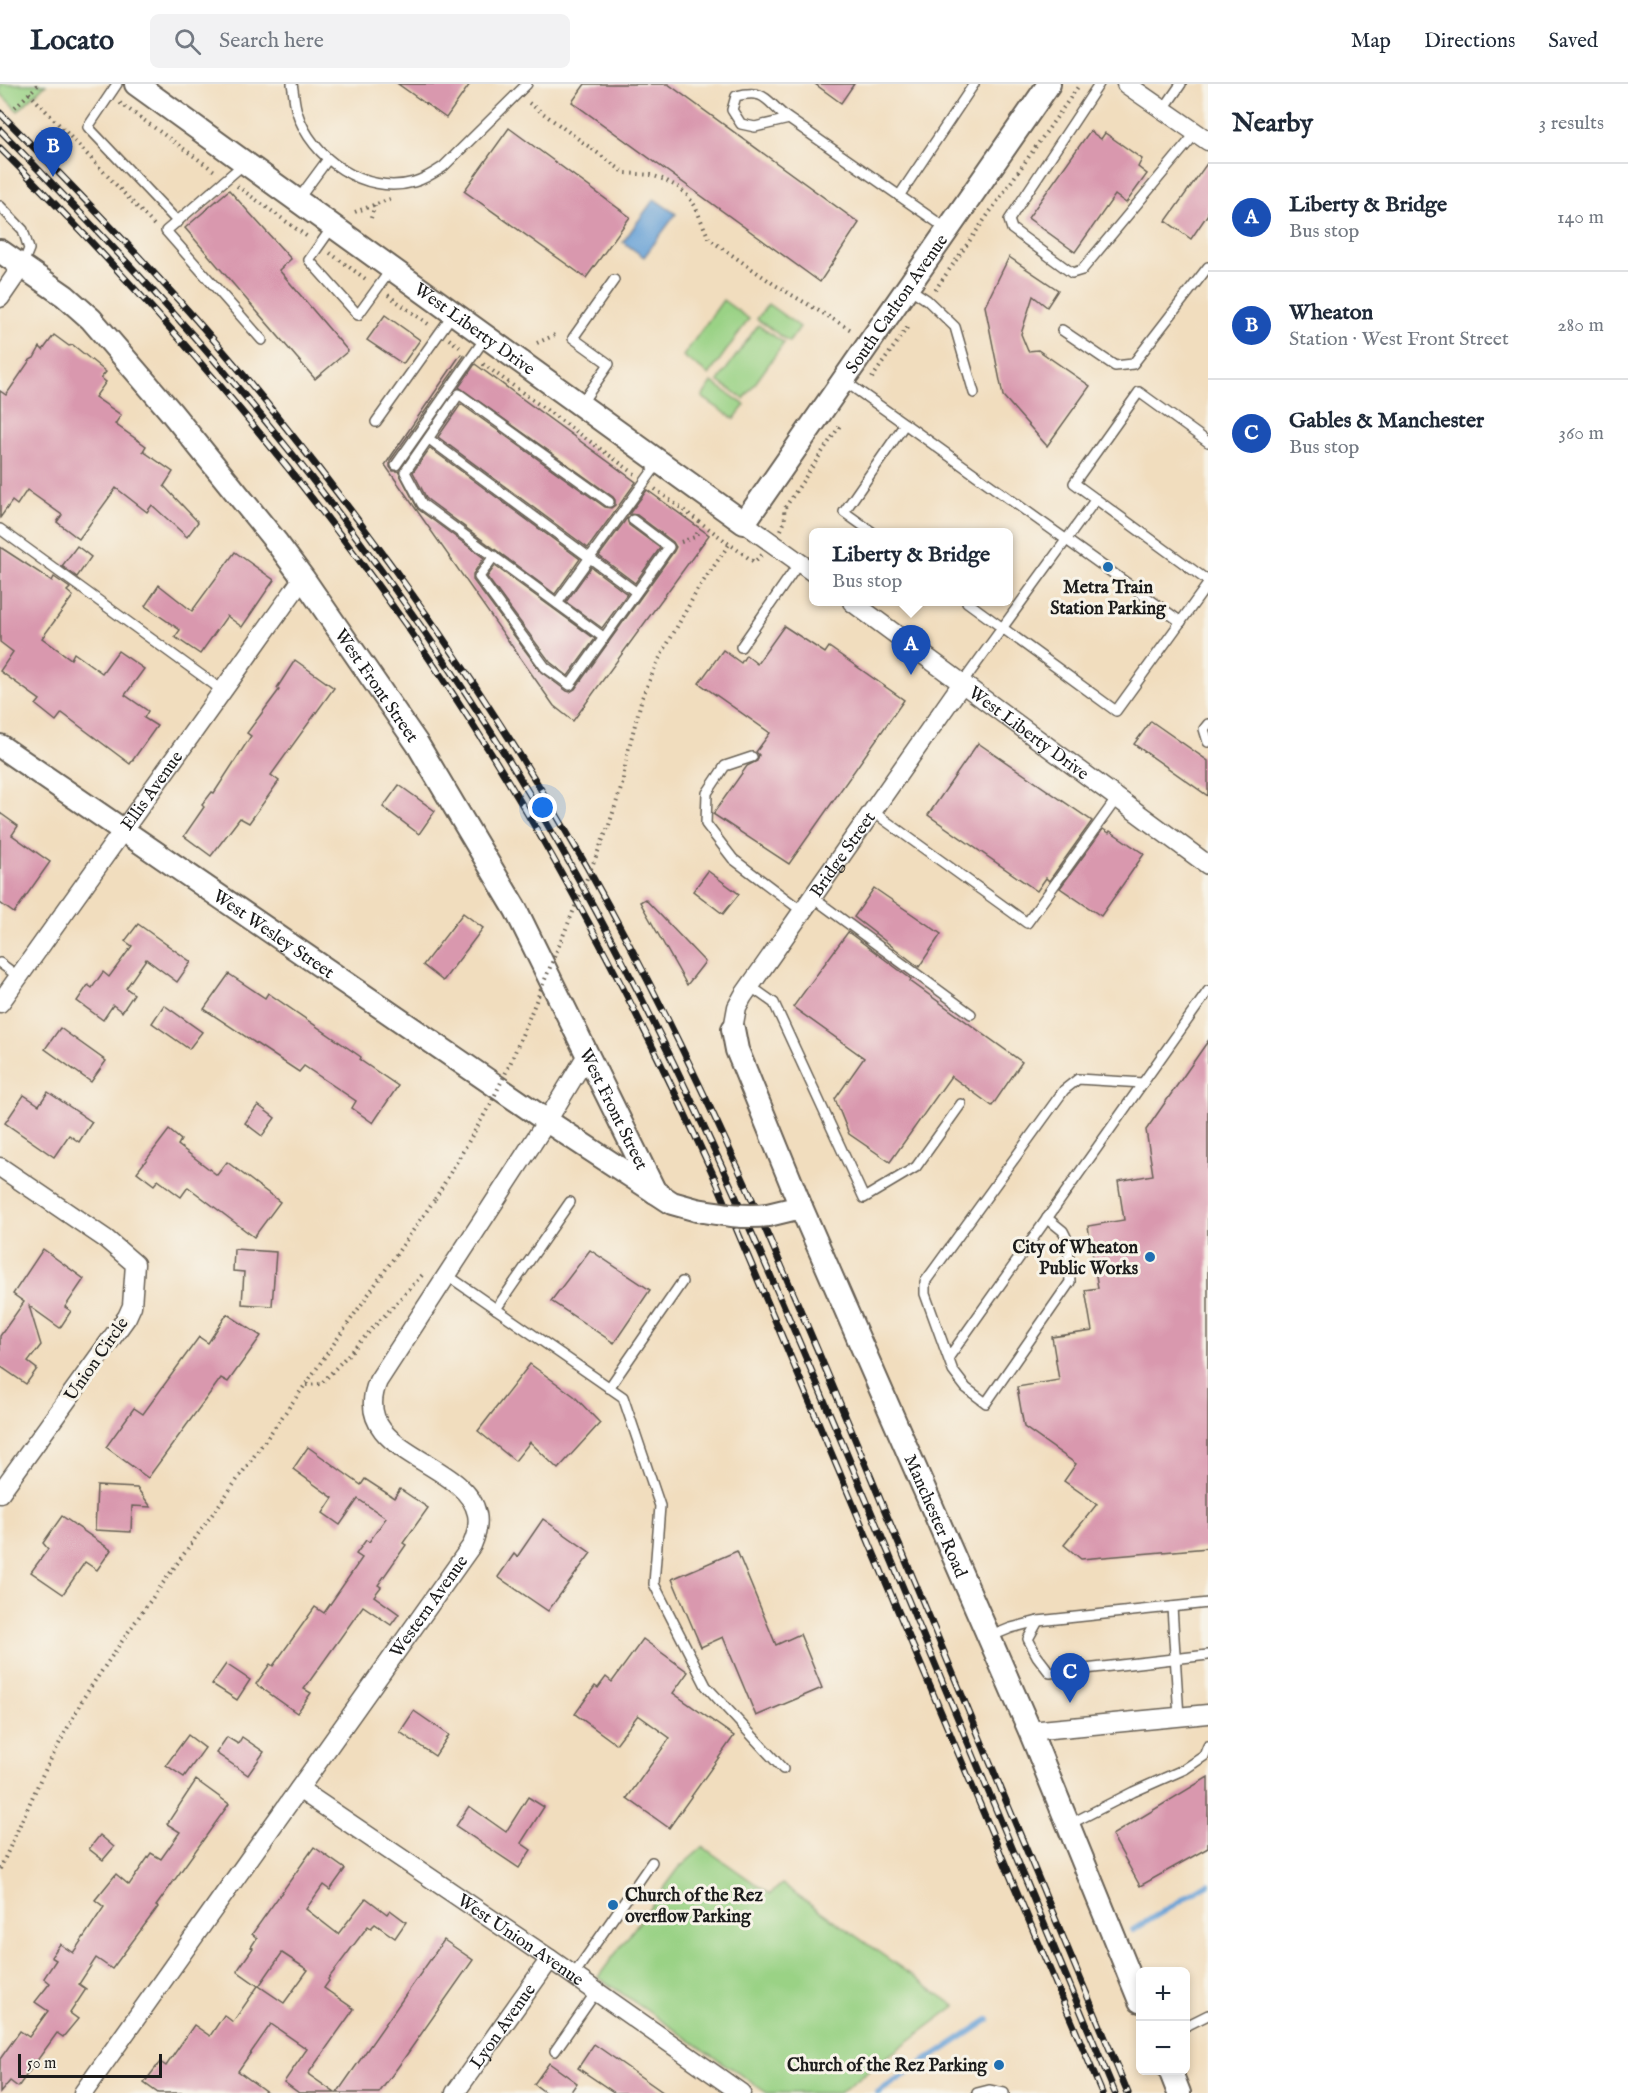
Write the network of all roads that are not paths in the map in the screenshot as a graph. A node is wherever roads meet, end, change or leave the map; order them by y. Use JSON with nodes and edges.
{"nodes":[{"id":1,"x":117,"y":84,"type":"edge"},
{"id":2,"x":136,"y":84,"type":"edge"},
{"id":3,"x":292,"y":84,"type":"edge"},
{"id":4,"x":527,"y":84,"type":"edge"},
{"id":5,"x":974,"y":84,"type":"edge"},
{"id":6,"x":1049,"y":84,"type":"edge"},
{"id":7,"x":1099,"y":84,"type":"edge"},
{"id":8,"x":1126,"y":84,"type":"edge"},
{"id":9,"x":1181,"y":84,"type":"edge"},
{"id":10,"x":1163,"y":110,"type":"junction"},
{"id":11,"x":789,"y":119,"type":"junction"},
{"id":12,"x":1202,"y":137,"type":"edge"},
{"id":13,"x":328,"y":159,"type":"junction"},
{"id":14,"x":245,"y":163,"type":"junction"},
{"id":15,"x":900,"y":196,"type":"junction"},
{"id":16,"x":297,"y":201,"type":"junction"},
{"id":17,"x":0,"y":206,"type":"edge"},
{"id":18,"x":178,"y":222,"type":"junction"},
{"id":19,"x":333,"y":226,"type":"junction"},
{"id":20,"x":947,"y":229,"type":"junction"},
{"id":21,"x":0,"y":251,"type":"edge"},
{"id":22,"x":22,"y":266,"type":"junction"},
{"id":23,"x":1208,"y":267,"type":"edge"},
{"id":24,"x":392,"y":268,"type":"junction"},
{"id":25,"x":614,"y":280,"type":"dead end"},
{"id":26,"x":907,"y":286,"type":"junction"},
{"id":27,"x":0,"y":298,"type":"edge"},
{"id":28,"x":454,"y":313,"type":"junction"},
{"id":29,"x":1062,"y":330,"type":"dead end"},
{"id":30,"x":487,"y":336,"type":"junction"},
{"id":31,"x":262,"y":340,"type":"dead end"},
{"id":32,"x":842,"y":380,"type":"junction"},
{"id":33,"x":974,"y":393,"type":"dead end"},
{"id":34,"x":581,"y":404,"type":"junction"},
{"id":35,"x":376,"y":422,"type":"dead end"},
{"id":36,"x":904,"y":424,"type":"junction"},
{"id":37,"x":429,"y":439,"type":"junction"},
{"id":38,"x":1208,"y":442,"type":"edge"},
{"id":39,"x":659,"y":461,"type":"junction"},
{"id":40,"x":396,"y":465,"type":"dead end"},
{"id":41,"x":1096,"y":499,"type":"junction"},
{"id":42,"x":609,"y":502,"type":"dead end"},
{"id":43,"x":633,"y":520,"type":"dead end"},
{"id":44,"x":744,"y":523,"type":"junction"},
{"id":45,"x":866,"y":528,"type":"edge"},
{"id":46,"x":0,"y":529,"type":"edge"},
{"id":47,"x":1066,"y":540,"type":"junction"},
{"id":48,"x":494,"y":556,"type":"junction"},
{"id":49,"x":590,"y":558,"type":"junction"},
{"id":50,"x":806,"y":568,"type":"edge"},
{"id":51,"x":303,"y":578,"type":"junction"},
{"id":52,"x":1208,"y":583,"type":"edge"},
{"id":53,"x":636,"y":592,"type":"junction"},
{"id":54,"x":557,"y":603,"type":"junction"},
{"id":55,"x":858,"y":606,"type":"edge"},
{"id":56,"x":973,"y":606,"type":"edge"},
{"id":57,"x":1181,"y":622,"type":"junction"},
{"id":58,"x":1003,"y":627,"type":"junction"},
{"id":59,"x":603,"y":637,"type":"junction"},
{"id":60,"x":741,"y":647,"type":"dead end"},
{"id":61,"x":963,"y":682,"type":"junction"},
{"id":62,"x":223,"y":691,"type":"junction"},
{"id":63,"x":1208,"y":724,"type":"edge"},
{"id":64,"x":1208,"y":741,"type":"edge"},
{"id":65,"x":0,"y":746,"type":"edge"},
{"id":66,"x":752,"y":758,"type":"dead end"},
{"id":67,"x":1117,"y":798,"type":"junction"},
{"id":68,"x":872,"y":811,"type":"junction"},
{"id":69,"x":123,"y":830,"type":"junction"},
{"id":70,"x":1208,"y":865,"type":"edge"},
{"id":71,"x":807,"y":904,"type":"junction"},
{"id":72,"x":0,"y":963,"type":"edge"},
{"id":73,"x":19,"y":976,"type":"junction"},
{"id":74,"x":750,"y":986,"type":"junction"},
{"id":75,"x":1208,"y":991,"type":"edge"},
{"id":76,"x":0,"y":1003,"type":"edge"},
{"id":77,"x":971,"y":1014,"type":"dead end"},
{"id":78,"x":733,"y":1029,"type":"joint"},
{"id":79,"x":587,"y":1055,"type":"junction"},
{"id":80,"x":1143,"y":1083,"type":"junction"},
{"id":81,"x":961,"y":1104,"type":"dead end"},
{"id":82,"x":547,"y":1121,"type":"junction"},
{"id":83,"x":0,"y":1167,"type":"edge"},
{"id":84,"x":655,"y":1192,"type":"junction"},
{"id":85,"x":570,"y":1202,"type":"dead end"},
{"id":86,"x":801,"y":1207,"type":"junction"},
{"id":87,"x":1047,"y":1218,"type":"junction"},
{"id":88,"x":447,"y":1275,"type":"junction"},
{"id":89,"x":682,"y":1282,"type":"dead end"},
{"id":90,"x":496,"y":1309,"type":"junction"},
{"id":91,"x":949,"y":1357,"type":"junction"},
{"id":92,"x":609,"y":1388,"type":"junction"},
{"id":93,"x":0,"y":1493,"type":"edge"},
{"id":94,"x":1208,"y":1603,"type":"edge"},
{"id":95,"x":1172,"y":1607,"type":"junction"},
{"id":96,"x":1038,"y":1621,"type":"junction"},
{"id":97,"x":989,"y":1637,"type":"junction"},
{"id":98,"x":1208,"y":1655,"type":"edge"},
{"id":99,"x":1175,"y":1659,"type":"junction"},
{"id":100,"x":1208,"y":1714,"type":"edge"},
{"id":101,"x":1179,"y":1717,"type":"junction"},
{"id":102,"x":1030,"y":1731,"type":"junction"},
{"id":103,"x":1208,"y":1746,"type":"edge"},
{"id":104,"x":783,"y":1769,"type":"dead end"},
{"id":105,"x":299,"y":1789,"type":"junction"},
{"id":106,"x":1068,"y":1825,"type":"junction"},
{"id":107,"x":652,"y":1862,"type":"dead end"},
{"id":108,"x":550,"y":1959,"type":"junction"},
{"id":109,"x":573,"y":1976,"type":"junction"},
{"id":110,"x":1136,"y":1991,"type":"edge"},
{"id":111,"x":596,"y":1992,"type":"junction"},
{"id":112,"x":1208,"y":2015,"type":"edge"},
{"id":113,"x":1190,"y":2023,"type":"edge"},
{"id":114,"x":555,"y":2051,"type":"dead end"},
{"id":115,"x":1172,"y":2075,"type":"edge"},
{"id":116,"x":83,"y":2093,"type":"edge"},
{"id":117,"x":455,"y":2093,"type":"edge"},
{"id":118,"x":741,"y":2093,"type":"edge"},
{"id":119,"x":977,"y":2093,"type":"edge"},
{"id":120,"x":1004,"y":2093,"type":"edge"},
{"id":121,"x":1179,"y":2093,"type":"edge"}],
"edges":[{"from":1,"to":18,"type":"lane"},
{"from":2,"to":14,"type":"street","name":"West Liberty Drive"},
{"from":3,"to":13,"type":"lane"},
{"from":4,"to":13,"type":"lane"},
{"from":5,"to":15,"type":"lane"},
{"from":6,"to":20,"type":"street","name":"South Carlton Avenue"},
{"from":7,"to":12,"type":"lane"},
{"from":8,"to":10,"type":"street"},
{"from":9,"to":10,"type":"lane"},
{"from":10,"to":12,"type":"street"},
{"from":11,"to":11,"type":"lane"},
{"from":11,"to":15,"type":"lane"},
{"from":13,"to":16,"type":"lane"},
{"from":14,"to":16,"type":"street","name":"West Liberty Drive"},
{"from":14,"to":18,"type":"lane"},
{"from":15,"to":20,"type":"lane"},
{"from":16,"to":19,"type":"street","name":"West Liberty Drive"},
{"from":17,"to":22,"type":"lane"},
{"from":18,"to":31,"type":"lane"},
{"from":19,"to":24,"type":"street","name":"West Liberty Drive"},
{"from":19,"to":24,"type":"lane"},
{"from":20,"to":26,"type":"street","name":"South Carlton Avenue"},
{"from":21,"to":22,"type":"street","name":"West Front Street"},
{"from":22,"to":27,"type":"street"},
{"from":22,"to":51,"type":"street","name":"West Front Street"},
{"from":23,"to":29,"type":"lane"},
{"from":24,"to":28,"type":"street","name":"West Liberty Drive"},
{"from":25,"to":34,"type":"lane"},
{"from":26,"to":32,"type":"street","name":"South Carlton Avenue"},
{"from":26,"to":33,"type":"lane"},
{"from":28,"to":30,"type":"street","name":"West Liberty Drive"},
{"from":28,"to":35,"type":"lane"},
{"from":30,"to":34,"type":"street","name":"West Liberty Drive"},
{"from":30,"to":40,"type":"lane"},
{"from":32,"to":36,"type":"lane"},
{"from":32,"to":44,"type":"street","name":"South Carlton Avenue"},
{"from":34,"to":39,"type":"street","name":"West Liberty Drive"},
{"from":36,"to":45,"type":"lane"},
{"from":36,"to":47,"type":"lane"},
{"from":37,"to":42,"type":"lane"},
{"from":37,"to":48,"type":"lane"},
{"from":37,"to":49,"type":"lane"},
{"from":38,"to":41,"type":"lane"},
{"from":39,"to":44,"type":"street","name":"West Liberty Drive"},
{"from":39,"to":49,"type":"lane"},
{"from":41,"to":47,"type":"lane"},
{"from":41,"to":52,"type":"lane"},
{"from":43,"to":53,"type":"lane"},
{"from":44,"to":50,"type":"street","name":"West Liberty Drive"},
{"from":46,"to":62,"type":"lane"},
{"from":47,"to":57,"type":"lane"},
{"from":47,"to":58,"type":"lane"},
{"from":48,"to":54,"type":"lane"},
{"from":48,"to":59,"type":"lane"},
{"from":49,"to":53,"type":"lane"},
{"from":49,"to":54,"type":"lane"},
{"from":50,"to":60,"type":"lane"},
{"from":51,"to":62,"type":"street","name":"Ellis Avenue"},
{"from":51,"to":79,"type":"street","name":"West Front Street"},
{"from":52,"to":57,"type":"lane"},
{"from":53,"to":59,"type":"lane"},
{"from":54,"to":59,"type":"lane"},
{"from":55,"to":61,"type":"street","name":"West Liberty Drive"},
{"from":56,"to":58,"type":"lane"},
{"from":57,"to":58,"type":"lane"},
{"from":58,"to":61,"type":"lane"},
{"from":61,"to":67,"type":"street","name":"West Liberty Drive"},
{"from":61,"to":68,"type":"street","name":"Bridge Street"},
{"from":62,"to":69,"type":"street","name":"Ellis Avenue"},
{"from":63,"to":64,"type":"lane"},
{"from":65,"to":69,"type":"street","name":"West Wesley Street"},
{"from":66,"to":71,"type":"lane"},
{"from":67,"to":68,"type":"lane"},
{"from":67,"to":70,"type":"street","name":"West Liberty Drive"},
{"from":68,"to":71,"type":"street","name":"Bridge Street"},
{"from":69,"to":73,"type":"street","name":"Ellis Avenue"},
{"from":69,"to":82,"type":"street","name":"West Wesley Street"},
{"from":71,"to":74,"type":"street","name":"Bridge Street"},
{"from":71,"to":77,"type":"lane"},
{"from":72,"to":73,"type":"lane"},
{"from":73,"to":76,"type":"street","name":"Ellis Avenue"},
{"from":74,"to":78,"type":"street","name":"Bridge Street"},
{"from":74,"to":81,"type":"lane"},
{"from":75,"to":80,"type":"lane"},
{"from":78,"to":86,"type":"street","name":"Manchester Road"},
{"from":79,"to":82,"type":"street"},
{"from":79,"to":84,"type":"street","name":"West Front Street"},
{"from":80,"to":87,"type":"lane"},
{"from":80,"to":91,"type":"lane"},
{"from":82,"to":84,"type":"street","name":"West Wesley Street"},
{"from":82,"to":88,"type":"street","name":"Western Avenue"},
{"from":83,"to":93,"type":"street","name":"Union Circle"},
{"from":84,"to":86,"type":"street","bridge":true},
{"from":85,"to":90,"type":"lane"},
{"from":86,"to":97,"type":"street","name":"Manchester Road"},
{"from":87,"to":91,"type":"lane"},
{"from":87,"to":91,"type":"lane"},
{"from":88,"to":90,"type":"lane"},
{"from":88,"to":105,"type":"street","name":"Western Avenue"},
{"from":89,"to":92,"type":"lane"},
{"from":90,"to":92,"type":"lane"},
{"from":92,"to":104,"type":"lane"},
{"from":94,"to":95,"type":"lane"},
{"from":95,"to":96,"type":"lane"},
{"from":95,"to":99,"type":"lane"},
{"from":96,"to":97,"type":"lane"},
{"from":96,"to":99,"type":"lane"},
{"from":97,"to":102,"type":"street","name":"Manchester Road"},
{"from":98,"to":99,"type":"lane"},
{"from":99,"to":101,"type":"lane"},
{"from":100,"to":101,"type":"street"},
{"from":101,"to":102,"type":"street"},
{"from":102,"to":106,"type":"street","name":"Manchester Road"},
{"from":103,"to":106,"type":"lane"},
{"from":105,"to":108,"type":"street","name":"West Union Avenue"},
{"from":105,"to":116,"type":"street","name":"Western Avenue"},
{"from":106,"to":110,"type":"street","name":"Manchester Road"},
{"from":107,"to":109,"type":"lane"},
{"from":108,"to":109,"type":"street","name":"West Union Avenue"},
{"from":108,"to":117,"type":"street","name":"Lyon Avenue"},
{"from":109,"to":111,"type":"street","name":"West Union Avenue"},
{"from":111,"to":114,"type":"lane"},
{"from":111,"to":118,"type":"street","name":"West Union Avenue"},
{"from":112,"to":113,"type":"lane"},
{"from":115,"to":121,"type":"street"},
{"from":119,"to":120,"type":"lane"}]}
